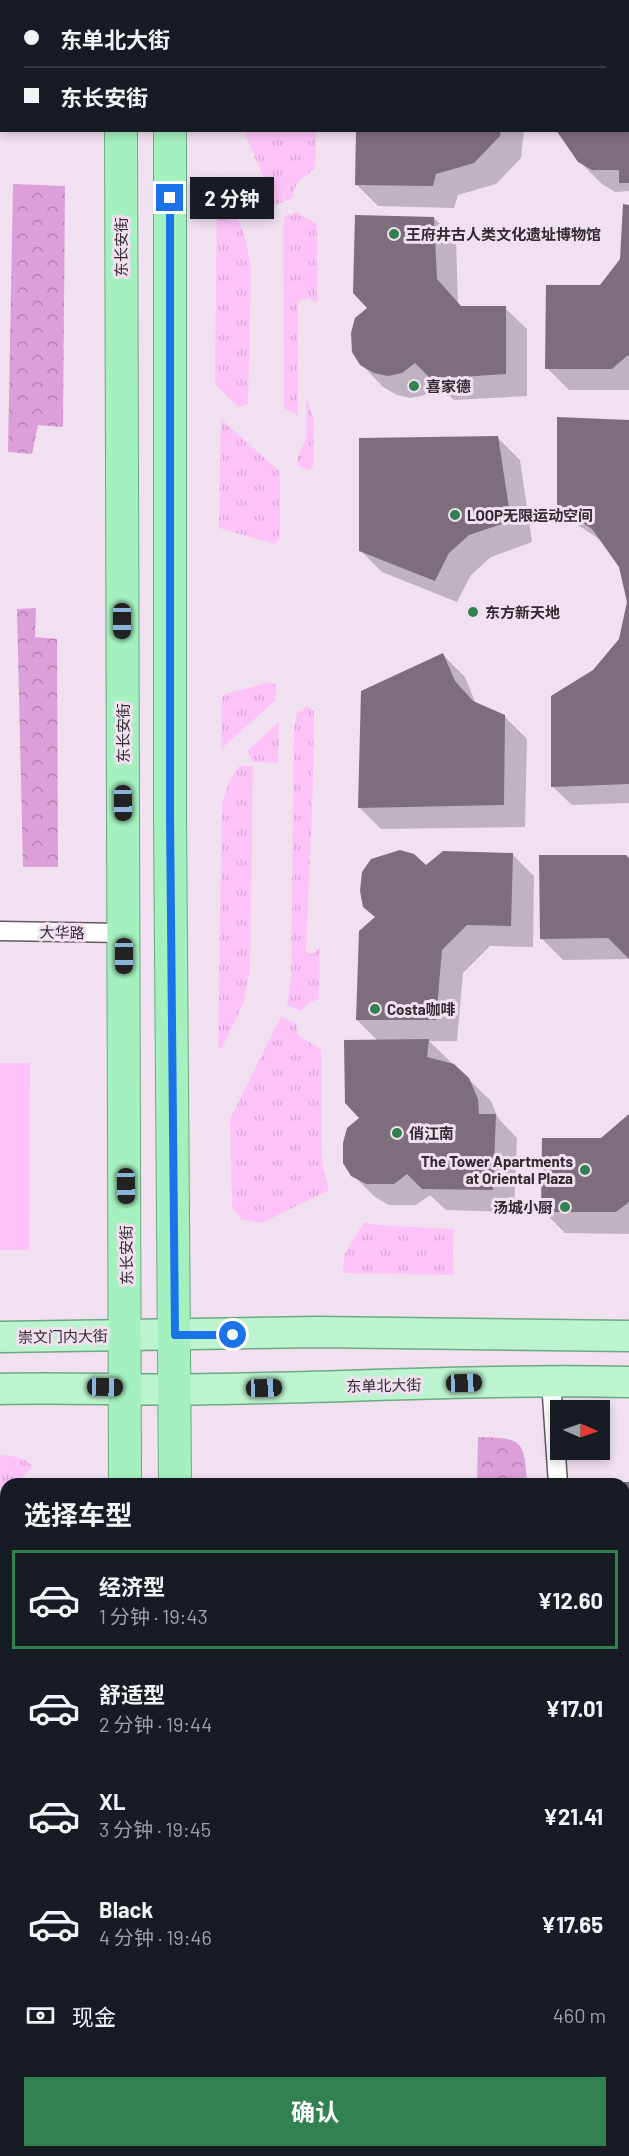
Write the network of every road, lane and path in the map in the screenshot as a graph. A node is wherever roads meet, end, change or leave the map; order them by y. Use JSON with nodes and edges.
{"nodes":[{"id":1,"x":121,"y":132,"type":"edge"},
{"id":2,"x":170,"y":132,"type":"edge"},
{"id":3,"x":0,"y":931,"type":"edge"},
{"id":4,"x":123,"y":933,"type":"junction"},
{"id":5,"x":127,"y":1335,"type":"junction"},
{"id":6,"x":175,"y":1335,"type":"junction"},
{"id":7,"x":629,"y":1336,"type":"edge"},
{"id":8,"x":0,"y":1337,"type":"edge"},
{"id":9,"x":551,"y":1381,"type":"junction"},
{"id":10,"x":629,"y":1382,"type":"edge"},
{"id":11,"x":126,"y":1388,"type":"junction"},
{"id":12,"x":0,"y":1389,"type":"edge"},
{"id":13,"x":175,"y":1389,"type":"junction"},
{"id":14,"x":125,"y":1478,"type":"edge"},
{"id":15,"x":175,"y":1478,"type":"edge"},
{"id":16,"x":558,"y":1478,"type":"edge"}],
"edges":[{"from":1,"to":4,"type":"highway","name":"东长安街"},
{"from":2,"to":6,"type":"highway"},
{"from":3,"to":4,"type":"street","name":"大华路"},
{"from":4,"to":5,"type":"highway","name":"东长安街"},
{"from":5,"to":6,"type":"main road","name":"崇文门内大街"},
{"from":5,"to":8,"type":"main road","name":"崇文门内大街"},
{"from":5,"to":11,"type":"highway","name":"东长安街"},
{"from":6,"to":7,"type":"main road"},
{"from":6,"to":13,"type":"highway"},
{"from":9,"to":10,"type":"main road","name":"东单北大街"},
{"from":9,"to":13,"type":"main road","name":"东单北大街"},
{"from":9,"to":16,"type":"street"},
{"from":11,"to":12,"type":"main road"},
{"from":11,"to":13,"type":"main road","name":"东单北大街"},
{"from":11,"to":14,"type":"highway","name":"东长安街"},
{"from":13,"to":15,"type":"highway"}]}
